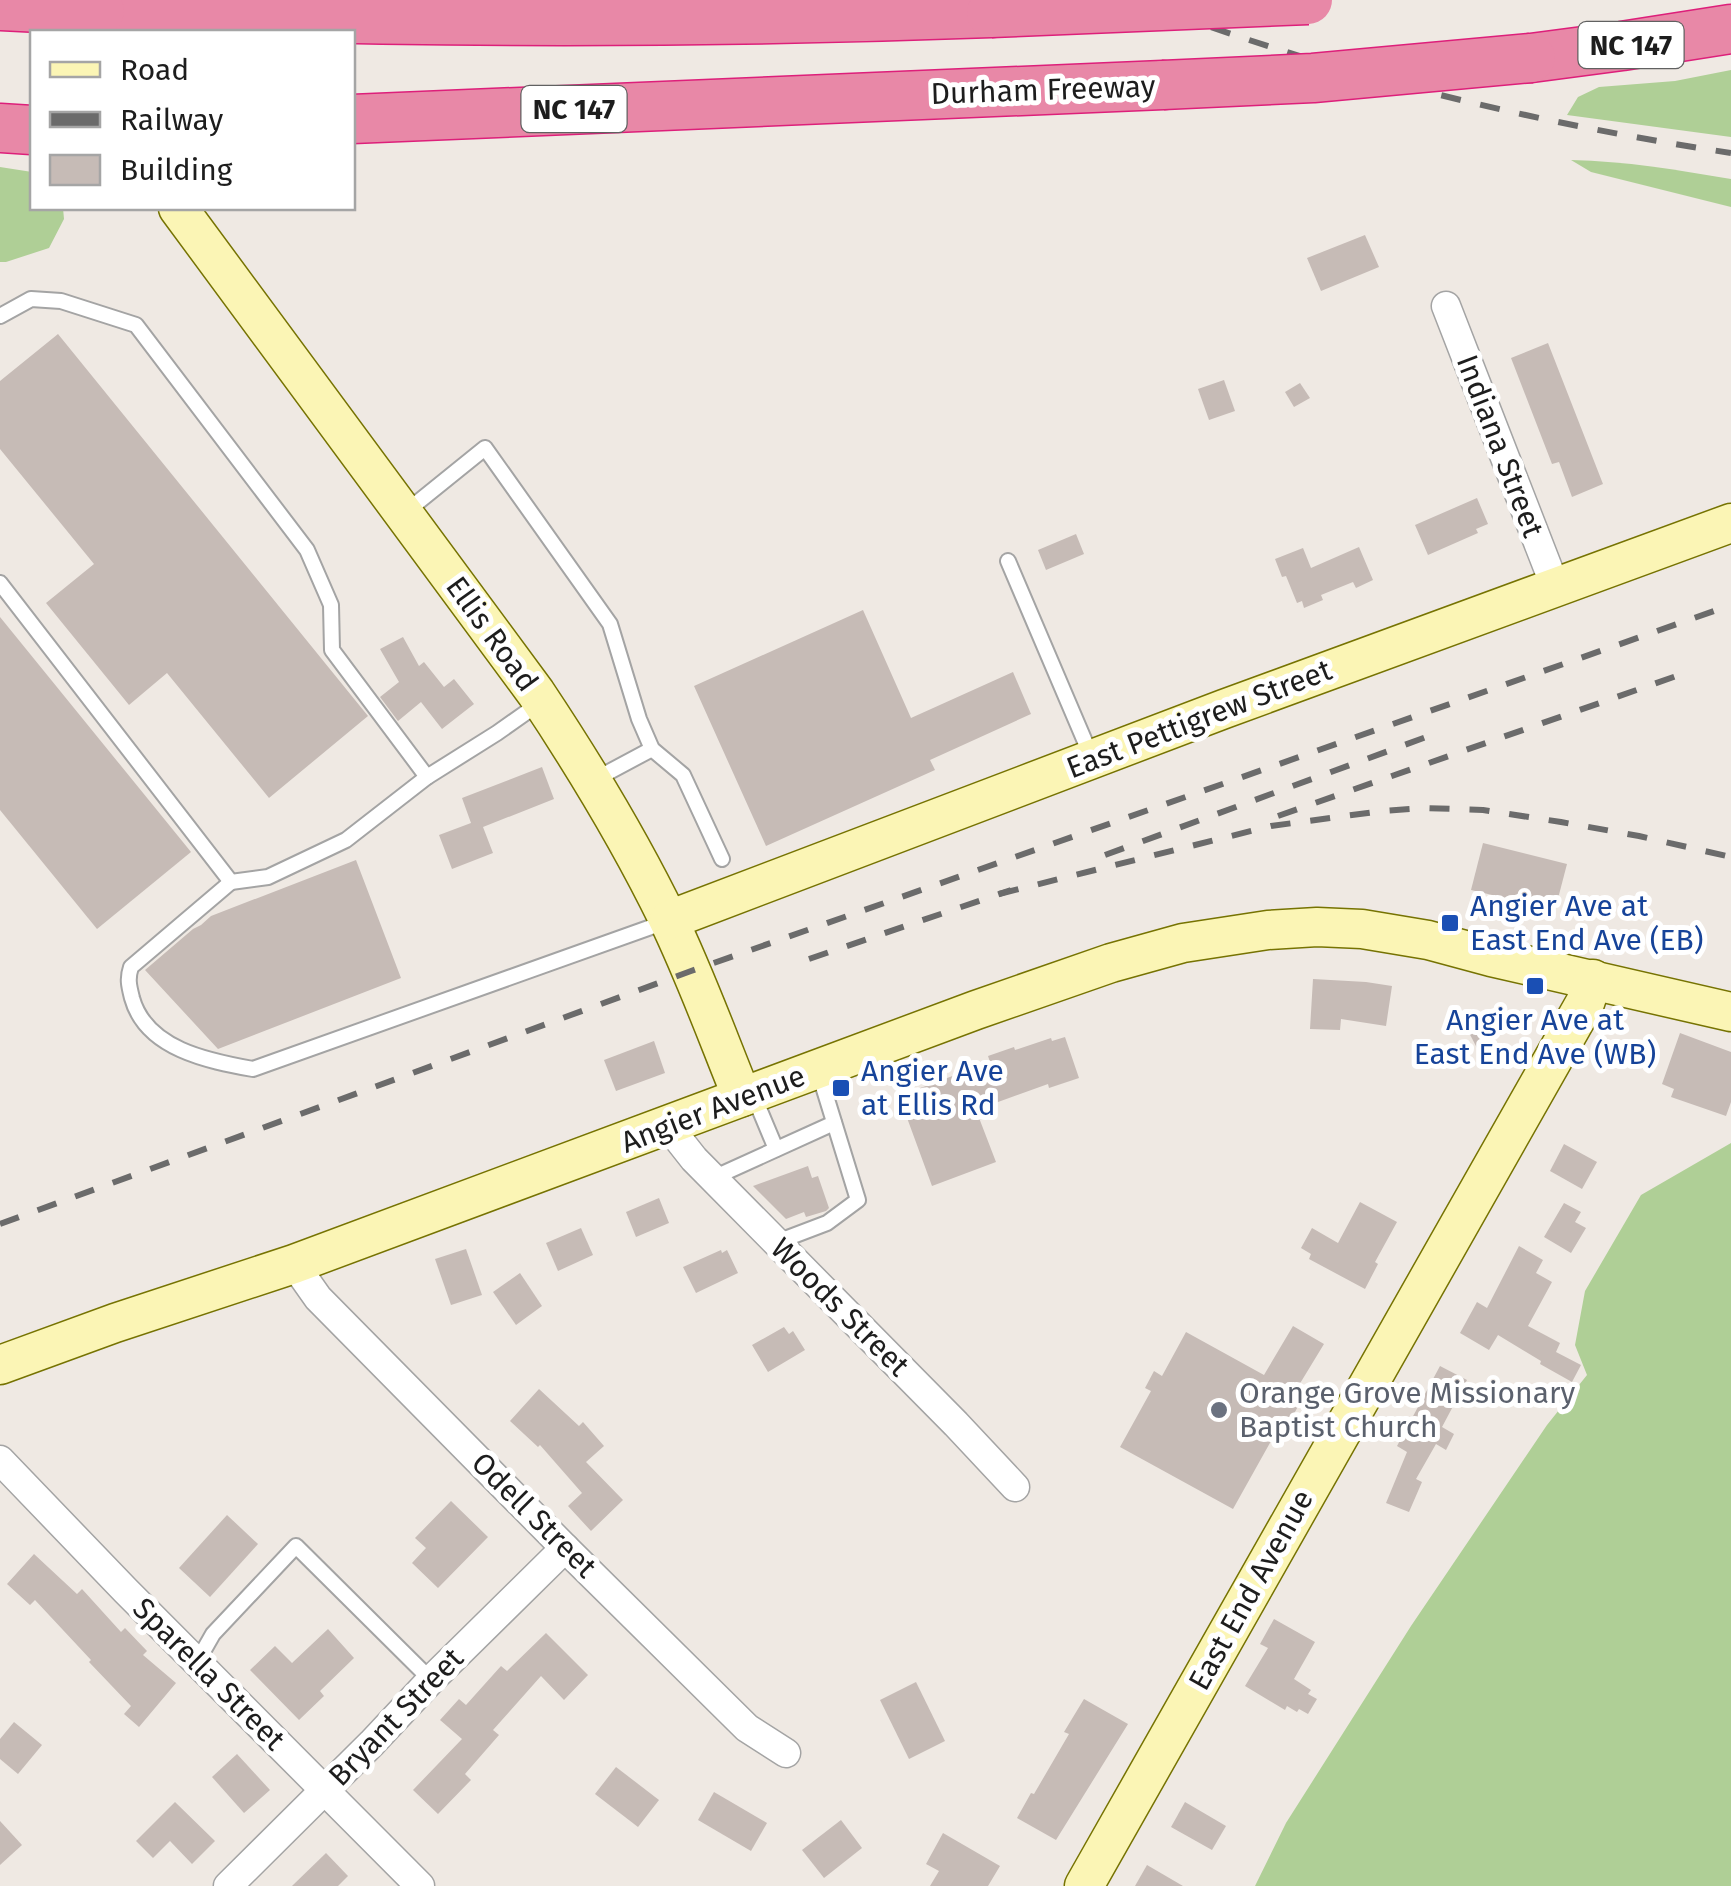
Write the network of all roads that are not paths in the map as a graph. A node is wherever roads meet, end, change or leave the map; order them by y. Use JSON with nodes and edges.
{"nodes":[{"id":1,"x":1308,"y":0,"type":"edge"},
{"id":2,"x":0,"y":3,"type":"edge"},
{"id":3,"x":1731,"y":29,"type":"edge"},
{"id":4,"x":30,"y":32,"type":"edge"},
{"id":5,"x":355,"y":118,"type":"edge"},
{"id":6,"x":0,"y":128,"type":"edge"},
{"id":7,"x":30,"y":130,"type":"edge"},
{"id":8,"x":179,"y":210,"type":"edge"},
{"id":9,"x":1446,"y":306,"type":"dead end"},
{"id":10,"x":0,"y":316,"type":"edge"},
{"id":11,"x":402,"y":514,"type":"junction"},
{"id":12,"x":1731,"y":523,"type":"edge"},
{"id":13,"x":1008,"y":561,"type":"dead end"},
{"id":14,"x":0,"y":583,"type":"edge"},
{"id":15,"x":1555,"y":586,"type":"junction"},
{"id":16,"x":541,"y":701,"type":"junction"},
{"id":17,"x":652,"y":749,"type":"junction"},
{"id":18,"x":1092,"y":759,"type":"junction"},
{"id":19,"x":427,"y":778,"type":"junction"},
{"id":20,"x":592,"y":781,"type":"junction"},
{"id":21,"x":722,"y":859,"type":"dead end"},
{"id":22,"x":230,"y":882,"type":"junction"},
{"id":23,"x":669,"y":920,"type":"junction"},
{"id":24,"x":1593,"y":979,"type":"junction"},
{"id":25,"x":1731,"y":1012,"type":"edge"},
{"id":26,"x":818,"y":1069,"type":"junction"},
{"id":27,"x":748,"y":1095,"type":"junction"},
{"id":28,"x":834,"y":1123,"type":"junction"},
{"id":29,"x":668,"y":1126,"type":"junction"},
{"id":30,"x":776,"y":1149,"type":"junction"},
{"id":31,"x":713,"y":1178,"type":"junction"},
{"id":32,"x":776,"y":1242,"type":"junction"},
{"id":33,"x":294,"y":1264,"type":"junction"},
{"id":34,"x":0,"y":1365,"type":"edge"},
{"id":35,"x":0,"y":1460,"type":"edge"},
{"id":36,"x":1015,"y":1486,"type":"dead end"},
{"id":37,"x":564,"y":1548,"type":"junction"},
{"id":38,"x":197,"y":1662,"type":"junction"},
{"id":39,"x":431,"y":1680,"type":"junction"},
{"id":40,"x":786,"y":1752,"type":"dead end"},
{"id":41,"x":324,"y":1790,"type":"junction"},
{"id":42,"x":228,"y":1886,"type":"edge"},
{"id":43,"x":420,"y":1886,"type":"edge"},
{"id":44,"x":1084,"y":1886,"type":"edge"}],
"edges":[{"from":1,"to":2,"type":"highway","bridge":true},
{"from":2,"to":4,"type":"main road"},
{"from":3,"to":5,"type":"highway","name":"Durham Freeway","number":"NC 147","bridge":true},
{"from":6,"to":7,"type":"highway"},
{"from":8,"to":11,"type":"main road","name":"Ellis Road"},
{"from":9,"to":15,"type":"street","name":"Indiana Street"},
{"from":10,"to":19,"type":"lane"},
{"from":11,"to":16,"type":"main road","name":"Ellis Road"},
{"from":11,"to":17,"type":"lane"},
{"from":12,"to":15,"type":"main road","name":"East Pettigrew Street"},
{"from":13,"to":18,"type":"lane"},
{"from":14,"to":22,"type":"lane"},
{"from":15,"to":18,"type":"main road","name":"East Pettigrew Street"},
{"from":16,"to":19,"type":"lane"},
{"from":16,"to":20,"type":"main road","name":"Ellis Road"},
{"from":17,"to":20,"type":"lane"},
{"from":17,"to":21,"type":"lane"},
{"from":18,"to":23,"type":"main road","name":"East Pettigrew Street"},
{"from":19,"to":22,"type":"lane"},
{"from":20,"to":23,"type":"main road","name":"Ellis Road"},
{"from":22,"to":23,"type":"lane"},
{"from":23,"to":27,"type":"main road","name":"Ellis Road"},
{"from":24,"to":25,"type":"main road","name":"Angier Avenue"},
{"from":24,"to":26,"type":"main road","name":"Angier Avenue"},
{"from":24,"to":44,"type":"main road","name":"East End Avenue"},
{"from":26,"to":27,"type":"main road","name":"Angier Avenue"},
{"from":26,"to":28,"type":"lane"},
{"from":27,"to":29,"type":"main road","name":"Angier Avenue"},
{"from":27,"to":30,"type":"lane"},
{"from":28,"to":30,"type":"lane"},
{"from":28,"to":32,"type":"lane"},
{"from":29,"to":31,"type":"street","name":"Woods Street"},
{"from":29,"to":33,"type":"main road","name":"Angier Avenue"},
{"from":30,"to":31,"type":"lane"},
{"from":31,"to":32,"type":"street","name":"Woods Street"},
{"from":32,"to":36,"type":"street","name":"Woods Street"},
{"from":33,"to":34,"type":"main road","name":"Angier Avenue"},
{"from":33,"to":37,"type":"street","name":"Odell Street"},
{"from":35,"to":38,"type":"street","name":"Sparella Street"},
{"from":37,"to":39,"type":"street","name":"Bryant Street"},
{"from":37,"to":40,"type":"street","name":"Odell Street"},
{"from":38,"to":39,"type":"lane"},
{"from":38,"to":41,"type":"street","name":"Sparella Street"},
{"from":39,"to":41,"type":"street","name":"Bryant Street"},
{"from":41,"to":42,"type":"street","name":"Bryant Street"},
{"from":41,"to":43,"type":"street","name":"Sparella Street"}]}
